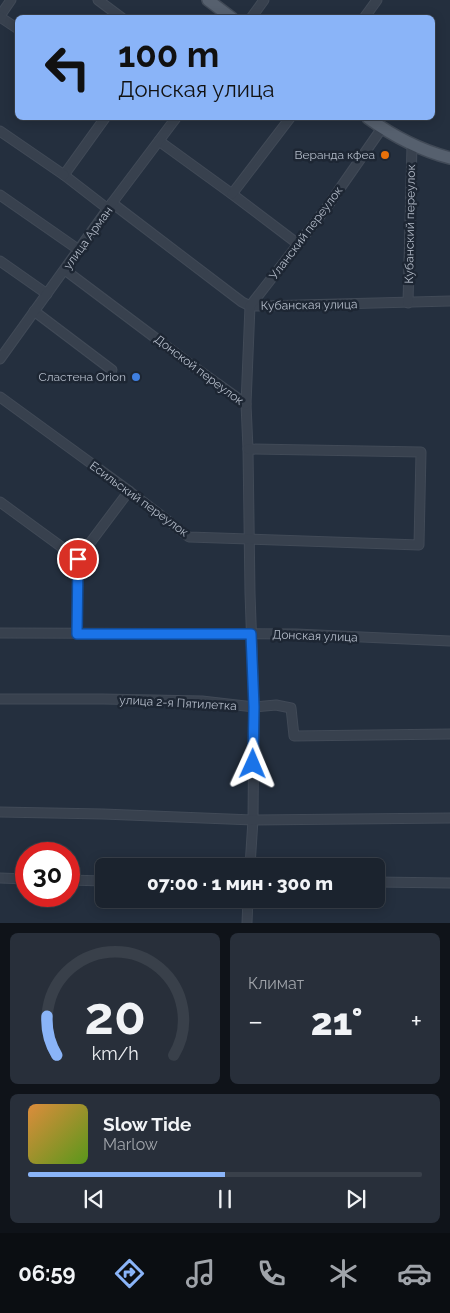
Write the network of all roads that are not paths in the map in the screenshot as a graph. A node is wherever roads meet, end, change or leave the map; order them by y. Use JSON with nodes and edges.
{"nodes":[{"id":1,"x":12,"y":0,"type":"edge"},
{"id":2,"x":98,"y":0,"type":"edge"},
{"id":3,"x":209,"y":0,"type":"edge"},
{"id":4,"x":264,"y":0,"type":"edge"},
{"id":5,"x":377,"y":0,"type":"edge"},
{"id":6,"x":118,"y":15,"type":"edge"},
{"id":7,"x":228,"y":15,"type":"edge"},
{"id":8,"x":253,"y":15,"type":"edge"},
{"id":9,"x":366,"y":15,"type":"edge"},
{"id":10,"x":0,"y":16,"type":"edge"},
{"id":11,"x":15,"y":27,"type":"edge"},
{"id":12,"x":104,"y":120,"type":"edge"},
{"id":13,"x":174,"y":120,"type":"edge"},
{"id":14,"x":288,"y":120,"type":"edge"},
{"id":15,"x":371,"y":120,"type":"edge"},
{"id":16,"x":382,"y":128,"type":"junction"},
{"id":17,"x":0,"y":131,"type":"edge"},
{"id":18,"x":158,"y":141,"type":"junction"},
{"id":19,"x":412,"y":145,"type":"junction"},
{"id":20,"x":450,"y":158,"type":"edge"},
{"id":21,"x":64,"y":175,"type":"junction"},
{"id":22,"x":232,"y":194,"type":"junction"},
{"id":23,"x":0,"y":195,"type":"edge"},
{"id":24,"x":110,"y":206,"type":"junction"},
{"id":25,"x":298,"y":244,"type":"junction"},
{"id":26,"x":79,"y":250,"type":"junction"},
{"id":27,"x":0,"y":261,"type":"edge"},
{"id":28,"x":65,"y":270,"type":"junction"},
{"id":29,"x":47,"y":294,"type":"junction"},
{"id":30,"x":450,"y":302,"type":"edge"},
{"id":31,"x":408,"y":303,"type":"junction"},
{"id":32,"x":250,"y":306,"type":"junction"},
{"id":33,"x":34,"y":311,"type":"junction"},
{"id":34,"x":0,"y":359,"type":"edge"},
{"id":35,"x":112,"y":370,"type":"dead end"},
{"id":36,"x":0,"y":397,"type":"edge"},
{"id":37,"x":246,"y":404,"type":"junction"},
{"id":38,"x":248,"y":449,"type":"junction"},
{"id":39,"x":129,"y":491,"type":"junction"},
{"id":40,"x":0,"y":502,"type":"edge"},
{"id":41,"x":249,"y":539,"type":"junction"},
{"id":42,"x":78,"y":559,"type":"junction"},
{"id":43,"x":0,"y":633,"type":"edge"},
{"id":44,"x":77,"y":634,"type":"junction"},
{"id":45,"x":251,"y":634,"type":"junction"},
{"id":46,"x":450,"y":641,"type":"edge"},
{"id":47,"x":0,"y":699,"type":"edge"},
{"id":48,"x":254,"y":707,"type":"junction"},
{"id":49,"x":450,"y":734,"type":"edge"},
{"id":50,"x":0,"y":812,"type":"edge"},
{"id":51,"x":450,"y":818,"type":"edge"},
{"id":52,"x":252,"y":820,"type":"junction"},
{"id":53,"x":250,"y":858,"type":"edge"},
{"id":54,"x":0,"y":878,"type":"edge"},
{"id":55,"x":15,"y":879,"type":"edge"},
{"id":56,"x":80,"y":881,"type":"edge"},
{"id":57,"x":95,"y":881,"type":"edge"},
{"id":58,"x":385,"y":882,"type":"edge"},
{"id":59,"x":450,"y":883,"type":"edge"},
{"id":60,"x":248,"y":908,"type":"edge"},
{"id":61,"x":247,"y":923,"type":"edge"}],
"edges":[{"from":1,"to":10,"type":"street"},
{"from":2,"to":6,"type":"street"},
{"from":3,"to":7,"type":"main road"},
{"from":4,"to":8,"type":"street"},
{"from":5,"to":9,"type":"street"},
{"from":10,"to":11,"type":"street"},
{"from":12,"to":21,"type":"street"},
{"from":13,"to":18,"type":"street","name":"улица Арман"},
{"from":14,"to":22,"type":"street"},
{"from":15,"to":16,"type":"main road"},
{"from":16,"to":19,"type":"main road"},
{"from":16,"to":25,"type":"street","name":"Уланский переулок"},
{"from":17,"to":21,"type":"street","name":"Кубанская улица"},
{"from":18,"to":22,"type":"street"},
{"from":18,"to":24,"type":"street","name":"улица Арман"},
{"from":19,"to":20,"type":"main road"},
{"from":19,"to":31,"type":"street","name":"Кубанский переулок"},
{"from":21,"to":24,"type":"street","name":"Кубанская улица"},
{"from":22,"to":25,"type":"street"},
{"from":23,"to":26,"type":"street"},
{"from":24,"to":26,"type":"street","name":"улица Арман"},
{"from":24,"to":32,"type":"street","name":"Кубанская улица"},
{"from":25,"to":32,"type":"street","name":"Уланский переулок"},
{"from":26,"to":28,"type":"street","name":"улица Арман"},
{"from":27,"to":29,"type":"street"},
{"from":28,"to":29,"type":"street","name":"улица Арман"},
{"from":28,"to":37,"type":"street","name":"Донской переулок"},
{"from":29,"to":33,"type":"street","name":"улица Арман"},
{"from":30,"to":31,"type":"street","name":"Кубанская улица"},
{"from":31,"to":32,"type":"street","name":"Кубанская улица"},
{"from":32,"to":37,"type":"street"},
{"from":33,"to":34,"type":"street","name":"улица Арман"},
{"from":33,"to":35,"type":"street"},
{"from":36,"to":39,"type":"street","name":"Есильский переулок"},
{"from":37,"to":38,"type":"street","name":"Донской переулок"},
{"from":38,"to":41,"type":"street","name":"Донской переулок"},
{"from":38,"to":41,"type":"street","name":"Есильский переулок"},
{"from":39,"to":41,"type":"street","name":"Есильский переулок"},
{"from":39,"to":42,"type":"street"},
{"from":40,"to":42,"type":"street"},
{"from":41,"to":45,"type":"street","name":"Донской переулок"},
{"from":42,"to":44,"type":"street"},
{"from":43,"to":44,"type":"street","name":"Донская улица"},
{"from":44,"to":45,"type":"street","name":"Донская улица"},
{"from":45,"to":46,"type":"street","name":"Донская улица"},
{"from":45,"to":48,"type":"street","name":"Донской переулок"},
{"from":47,"to":48,"type":"street","name":"улица 2-я Пятилетка"},
{"from":48,"to":49,"type":"street","name":"улица 2-я Пятилетка"},
{"from":48,"to":52,"type":"street","name":"Донской переулок"},
{"from":50,"to":52,"type":"street"},
{"from":51,"to":52,"type":"street"},
{"from":52,"to":53,"type":"street","name":"Донской переулок"},
{"from":54,"to":55,"type":"street"},
{"from":56,"to":57,"type":"street"},
{"from":58,"to":59,"type":"street"},
{"from":60,"to":61,"type":"street"}]}
